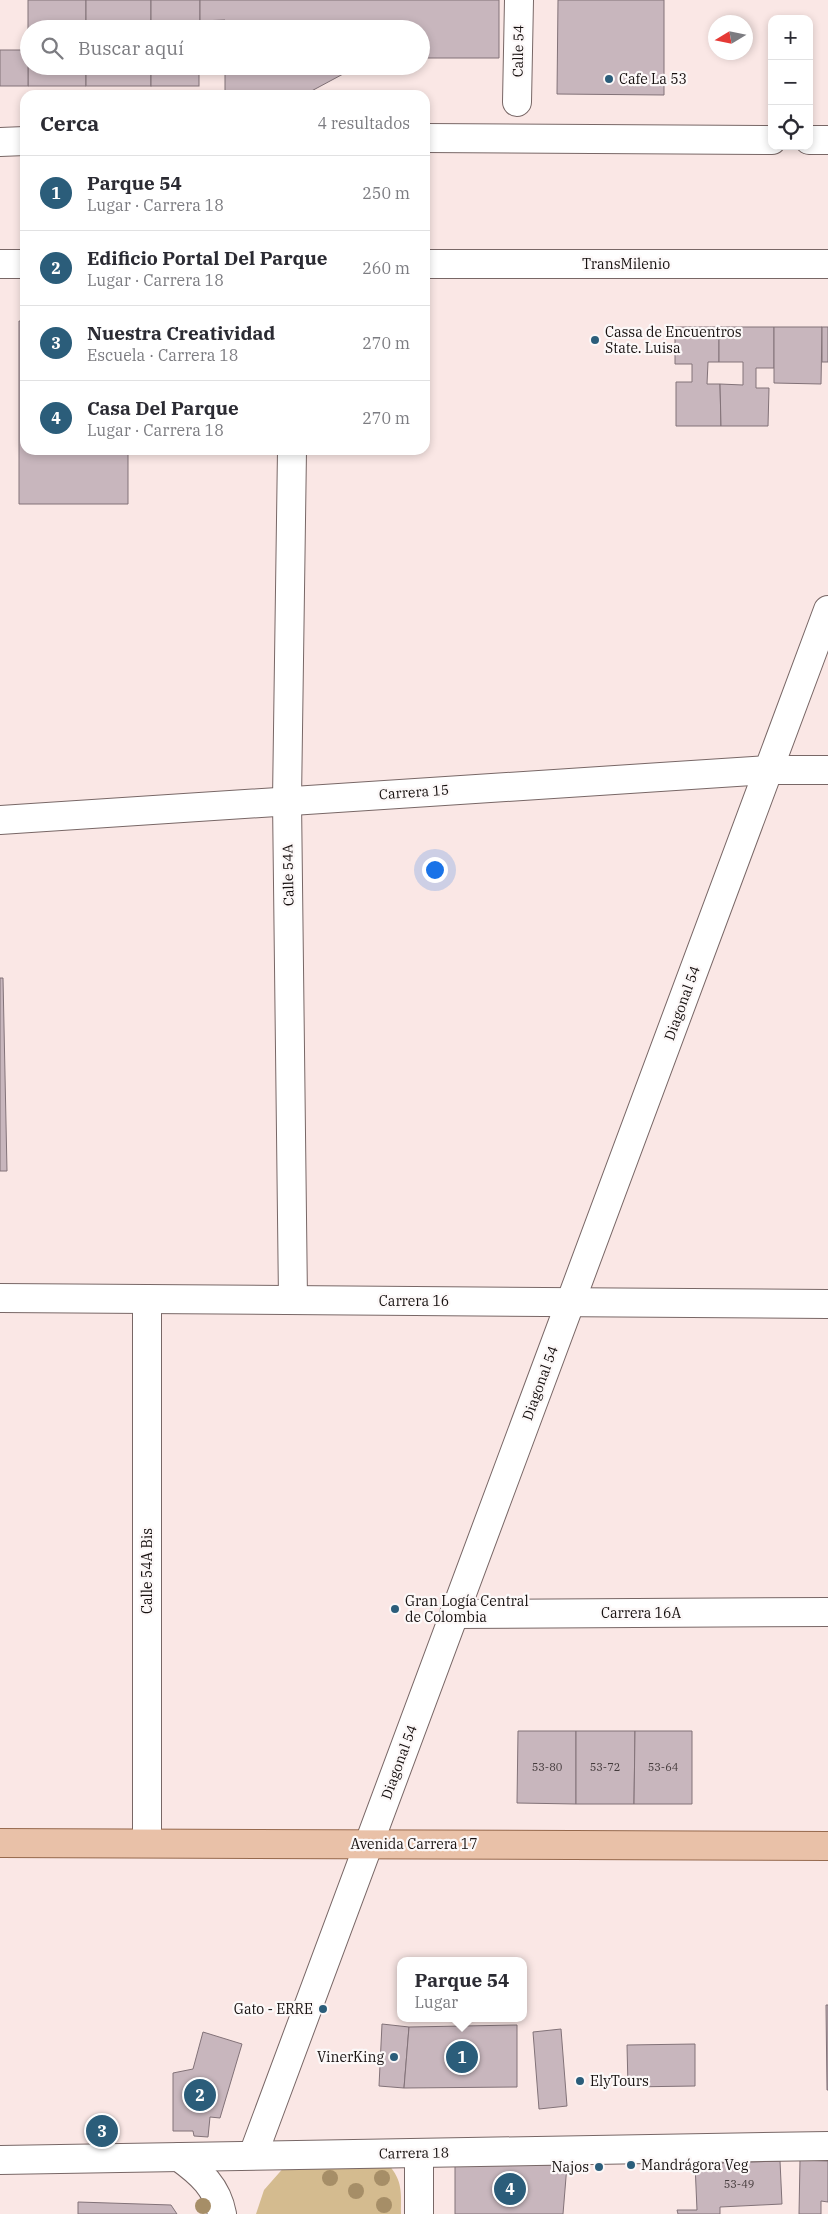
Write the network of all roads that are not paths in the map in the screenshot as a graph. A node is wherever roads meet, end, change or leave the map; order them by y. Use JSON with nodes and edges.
{"nodes":[{"id":1,"x":519,"y":0,"type":"edge"},
{"id":2,"x":517,"y":102,"type":"dead end"},
{"id":3,"x":430,"y":138,"type":"edge"},
{"id":4,"x":768,"y":140,"type":"edge"},
{"id":5,"x":813,"y":140,"type":"edge"},
{"id":6,"x":828,"y":140,"type":"edge"},
{"id":7,"x":20,"y":141,"type":"edge"},
{"id":8,"x":0,"y":142,"type":"edge"},
{"id":9,"x":0,"y":264,"type":"edge"},
{"id":10,"x":20,"y":264,"type":"edge"},
{"id":11,"x":430,"y":264,"type":"edge"},
{"id":12,"x":828,"y":264,"type":"edge"},
{"id":13,"x":292,"y":455,"type":"edge"},
{"id":14,"x":828,"y":610,"type":"edge"},
{"id":15,"x":768,"y":770,"type":"junction"},
{"id":16,"x":828,"y":770,"type":"edge"},
{"id":17,"x":287,"y":800,"type":"junction"},
{"id":18,"x":0,"y":820,"type":"edge"},
{"id":19,"x":0,"y":1298,"type":"edge"},
{"id":20,"x":147,"y":1299,"type":"junction"},
{"id":21,"x":293,"y":1300,"type":"junction"},
{"id":22,"x":570,"y":1302,"type":"junction"},
{"id":23,"x":828,"y":1304,"type":"edge"},
{"id":24,"x":828,"y":1612,"type":"edge"},
{"id":25,"x":454,"y":1614,"type":"junction"},
{"id":26,"x":0,"y":1842,"type":"edge"},
{"id":27,"x":147,"y":1843,"type":"junction"},
{"id":28,"x":368,"y":1844,"type":"junction"},
{"id":29,"x":828,"y":1846,"type":"edge"},
{"id":30,"x":828,"y":2146,"type":"edge"},
{"id":31,"x":419,"y":2153,"type":"junction"},
{"id":32,"x":253,"y":2155,"type":"junction"},
{"id":33,"x":179,"y":2157,"type":"junction"},
{"id":34,"x":0,"y":2160,"type":"edge"},
{"id":35,"x":222,"y":2214,"type":"edge"},
{"id":36,"x":419,"y":2214,"type":"edge"}],
"edges":[{"from":1,"to":2,"type":"street","name":"Calle 54"},
{"from":3,"to":4,"type":"street"},
{"from":5,"to":6,"type":"street"},
{"from":7,"to":8,"type":"street"},
{"from":9,"to":10,"type":"street"},
{"from":11,"to":12,"type":"street","name":"TransMilenio"},
{"from":13,"to":17,"type":"street","name":"Calle 54A"},
{"from":14,"to":15,"type":"street","name":"Diagonal 54"},
{"from":15,"to":16,"type":"street","name":"Carrera 15"},
{"from":15,"to":17,"type":"street","name":"Carrera 15"},
{"from":15,"to":22,"type":"street","name":"Diagonal 54"},
{"from":17,"to":18,"type":"street","name":"Carrera 15"},
{"from":17,"to":21,"type":"street","name":"Calle 54A"},
{"from":19,"to":20,"type":"street","name":"Carrera 16"},
{"from":20,"to":21,"type":"street","name":"Carrera 16"},
{"from":20,"to":27,"type":"street","name":"Calle 54A Bis"},
{"from":21,"to":22,"type":"street","name":"Carrera 16"},
{"from":22,"to":23,"type":"street","name":"Carrera 16"},
{"from":22,"to":25,"type":"street","name":"Diagonal 54"},
{"from":24,"to":25,"type":"street","name":"Carrera 16A"},
{"from":25,"to":28,"type":"street","name":"Diagonal 54"},
{"from":26,"to":27,"type":"main road","name":"Avenida Carrera 17"},
{"from":27,"to":28,"type":"main road","name":"Avenida Carrera 17"},
{"from":28,"to":29,"type":"main road","name":"Avenida Carrera 17"},
{"from":28,"to":32,"type":"street","name":"Diagonal 54"},
{"from":30,"to":31,"type":"street","name":"Carrera 18"},
{"from":31,"to":32,"type":"street","name":"Carrera 18"},
{"from":31,"to":36,"type":"street"},
{"from":32,"to":33,"type":"street","name":"Carrera 18"},
{"from":33,"to":34,"type":"street","name":"Carrera 18"},
{"from":33,"to":35,"type":"street"}]}
